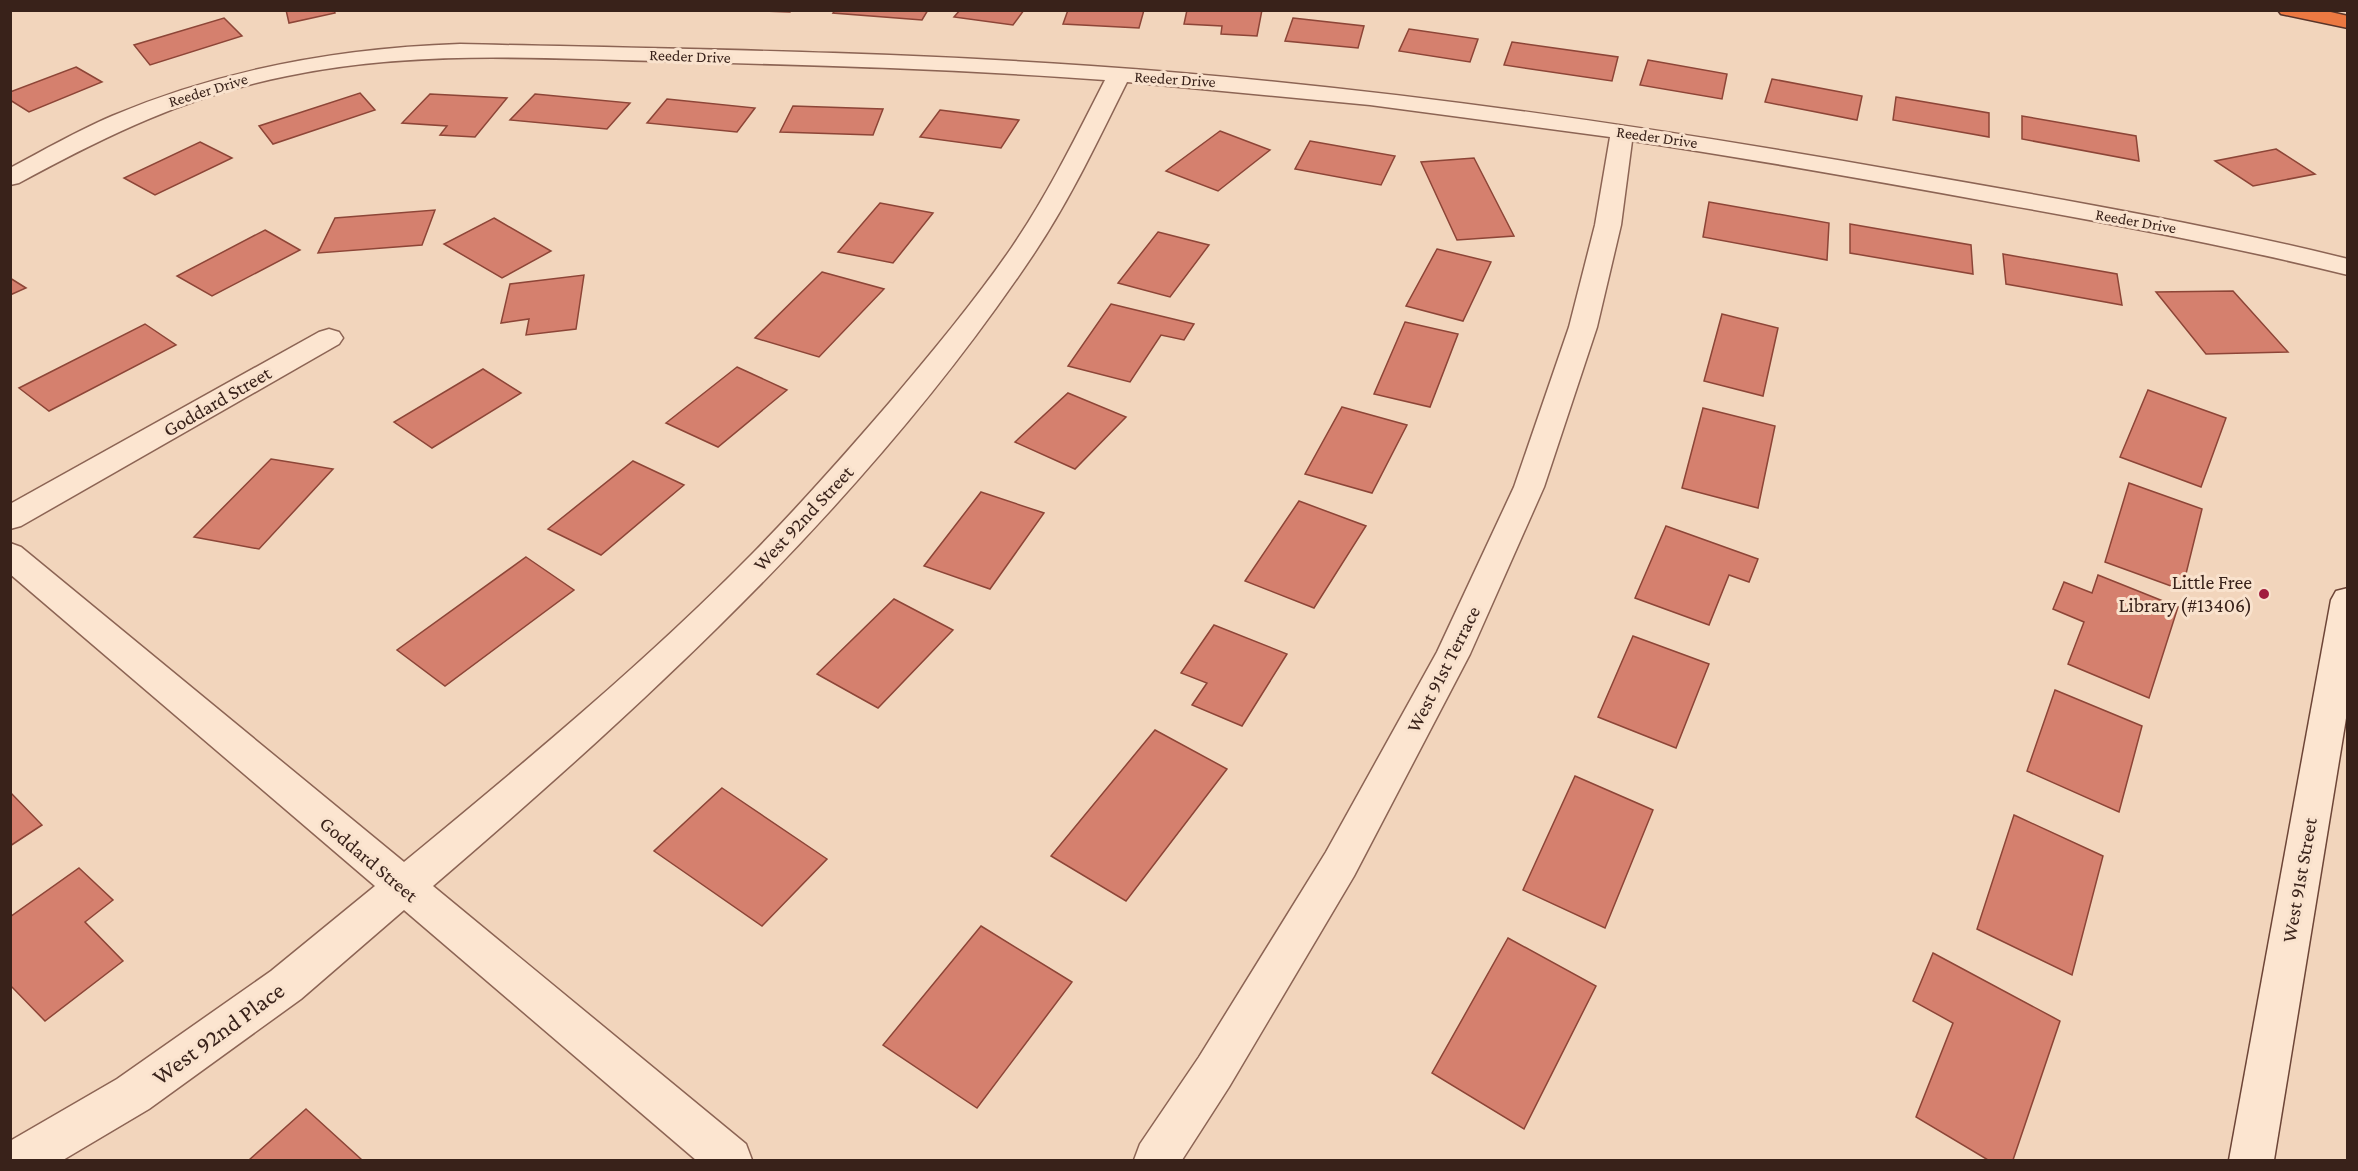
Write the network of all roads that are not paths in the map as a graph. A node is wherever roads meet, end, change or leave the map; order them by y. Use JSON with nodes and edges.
{"nodes":[{"id":1,"x":2288,"y":10,"type":"edge"},
{"id":2,"x":2348,"y":22,"type":"edge"},
{"id":3,"x":1119,"y":75,"type":"junction"},
{"id":4,"x":1622,"y":132,"type":"junction"},
{"id":5,"x":10,"y":178,"type":"edge"},
{"id":6,"x":2348,"y":267,"type":"edge"},
{"id":7,"x":329,"y":338,"type":"dead end"},
{"id":8,"x":10,"y":518,"type":"edge"},
{"id":9,"x":10,"y":555,"type":"edge"},
{"id":10,"x":2348,"y":600,"type":"edge"},
{"id":11,"x":402,"y":887,"type":"junction"},
{"id":12,"x":21,"y":1161,"type":"edge"},
{"id":13,"x":730,"y":1161,"type":"edge"},
{"id":14,"x":1156,"y":1161,"type":"edge"},
{"id":15,"x":2251,"y":1161,"type":"edge"}],
"edges":[{"from":1,"to":2,"type":"highway"},
{"from":3,"to":4,"type":"street","name":"Reeder Drive"},
{"from":3,"to":5,"type":"street","name":"Reeder Drive"},
{"from":3,"to":11,"type":"street","name":"West 92nd Street"},
{"from":4,"to":6,"type":"street","name":"Reeder Drive"},
{"from":4,"to":14,"type":"street","name":"West 91st Terrace"},
{"from":7,"to":8,"type":"street","name":"Goddard Street"},
{"from":9,"to":11,"type":"street","name":"Goddard Street"},
{"from":10,"to":15,"type":"street","name":"West 91st Street"},
{"from":11,"to":12,"type":"street","name":"West 92nd Place"},
{"from":11,"to":13,"type":"street","name":"Goddard Street"}]}
